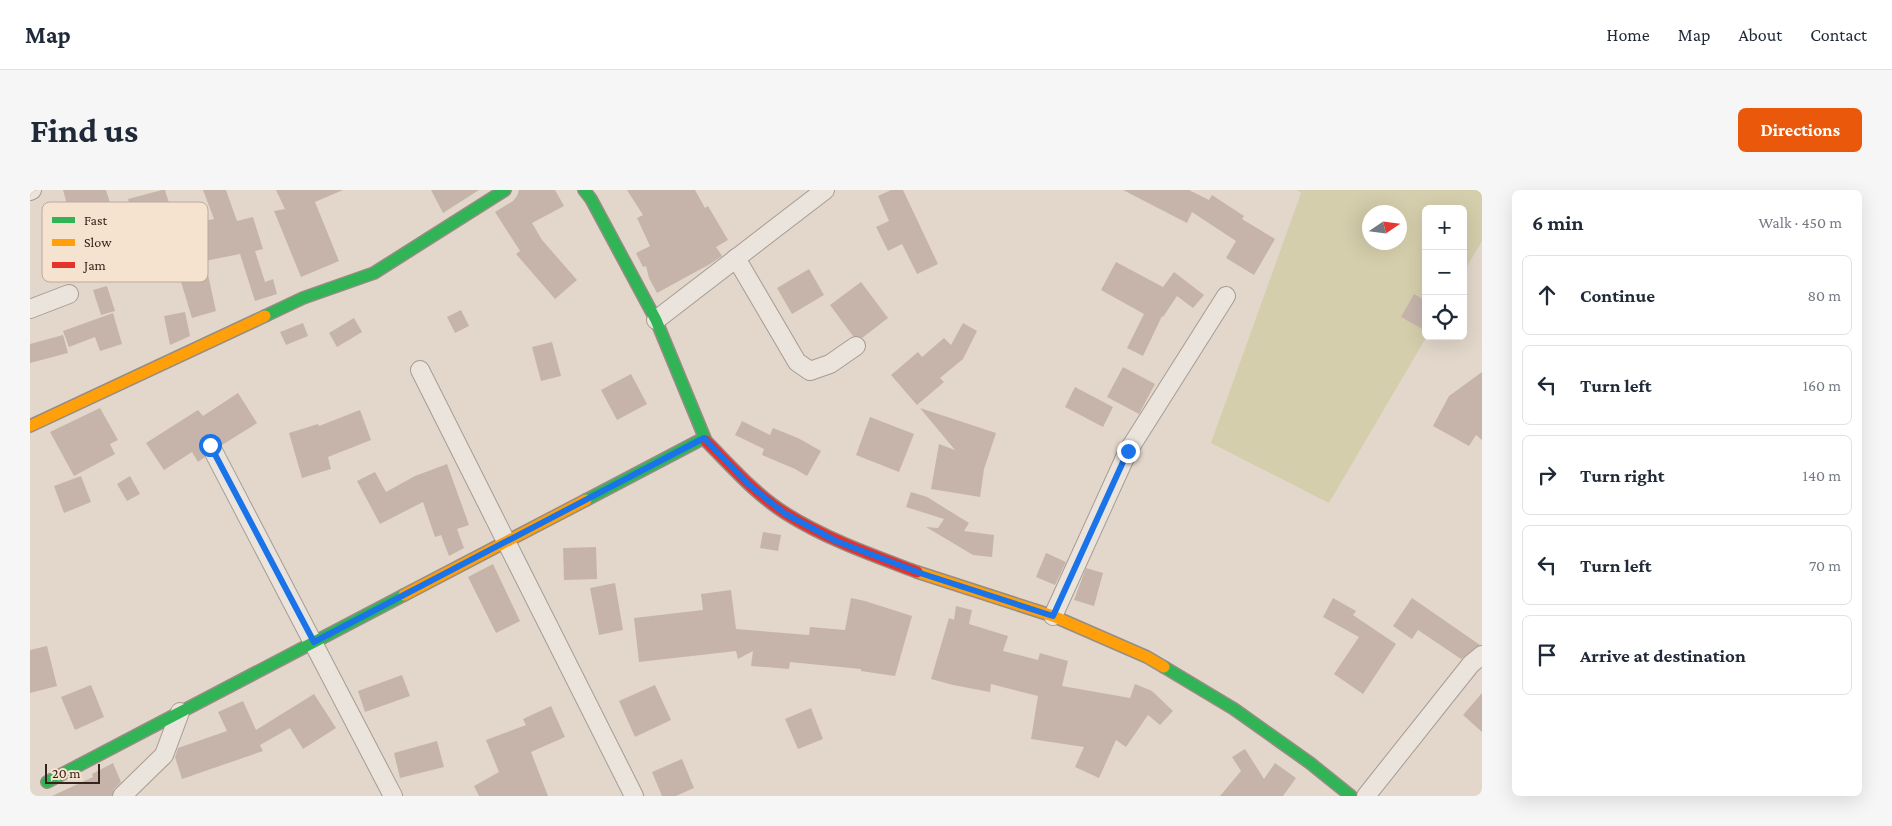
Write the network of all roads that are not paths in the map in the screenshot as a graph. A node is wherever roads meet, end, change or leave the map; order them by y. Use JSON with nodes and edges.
{"nodes":[{"id":1,"x":505,"y":190,"type":"edge"},
{"id":2,"x":584,"y":190,"type":"edge"},
{"id":3,"x":824,"y":190,"type":"edge"},
{"id":4,"x":736,"y":258,"type":"junction"},
{"id":5,"x":69,"y":294,"type":"dead end"},
{"id":6,"x":1226,"y":296,"type":"dead end"},
{"id":7,"x":30,"y":309,"type":"edge"},
{"id":8,"x":656,"y":320,"type":"junction"},
{"id":9,"x":856,"y":346,"type":"dead end"},
{"id":10,"x":420,"y":370,"type":"dead end"},
{"id":11,"x":30,"y":426,"type":"edge"},
{"id":12,"x":704,"y":438,"type":"junction"},
{"id":13,"x":210,"y":445,"type":"dead end"},
{"id":14,"x":507,"y":541,"type":"junction"},
{"id":15,"x":1053,"y":616,"type":"junction"},
{"id":16,"x":314,"y":642,"type":"junction"},
{"id":17,"x":1482,"y":654,"type":"edge"},
{"id":18,"x":180,"y":712,"type":"junction"},
{"id":19,"x":46,"y":782,"type":"dead end"},
{"id":20,"x":122,"y":796,"type":"edge"},
{"id":21,"x":393,"y":796,"type":"edge"},
{"id":22,"x":634,"y":796,"type":"edge"},
{"id":23,"x":1351,"y":796,"type":"edge"},
{"id":24,"x":1366,"y":796,"type":"edge"}],
"edges":[{"from":1,"to":11,"type":"street"},
{"from":2,"to":8,"type":"street"},
{"from":3,"to":4,"type":"street"},
{"from":4,"to":8,"type":"street"},
{"from":4,"to":9,"type":"street"},
{"from":5,"to":7,"type":"street"},
{"from":6,"to":15,"type":"street"},
{"from":8,"to":12,"type":"street"},
{"from":10,"to":14,"type":"street"},
{"from":12,"to":14,"type":"street"},
{"from":12,"to":15,"type":"street"},
{"from":13,"to":16,"type":"street"},
{"from":14,"to":16,"type":"street"},
{"from":14,"to":22,"type":"street"},
{"from":15,"to":23,"type":"street"},
{"from":16,"to":18,"type":"street"},
{"from":16,"to":21,"type":"street"},
{"from":17,"to":24,"type":"street"},
{"from":18,"to":19,"type":"street"},
{"from":18,"to":20,"type":"street"}]}
